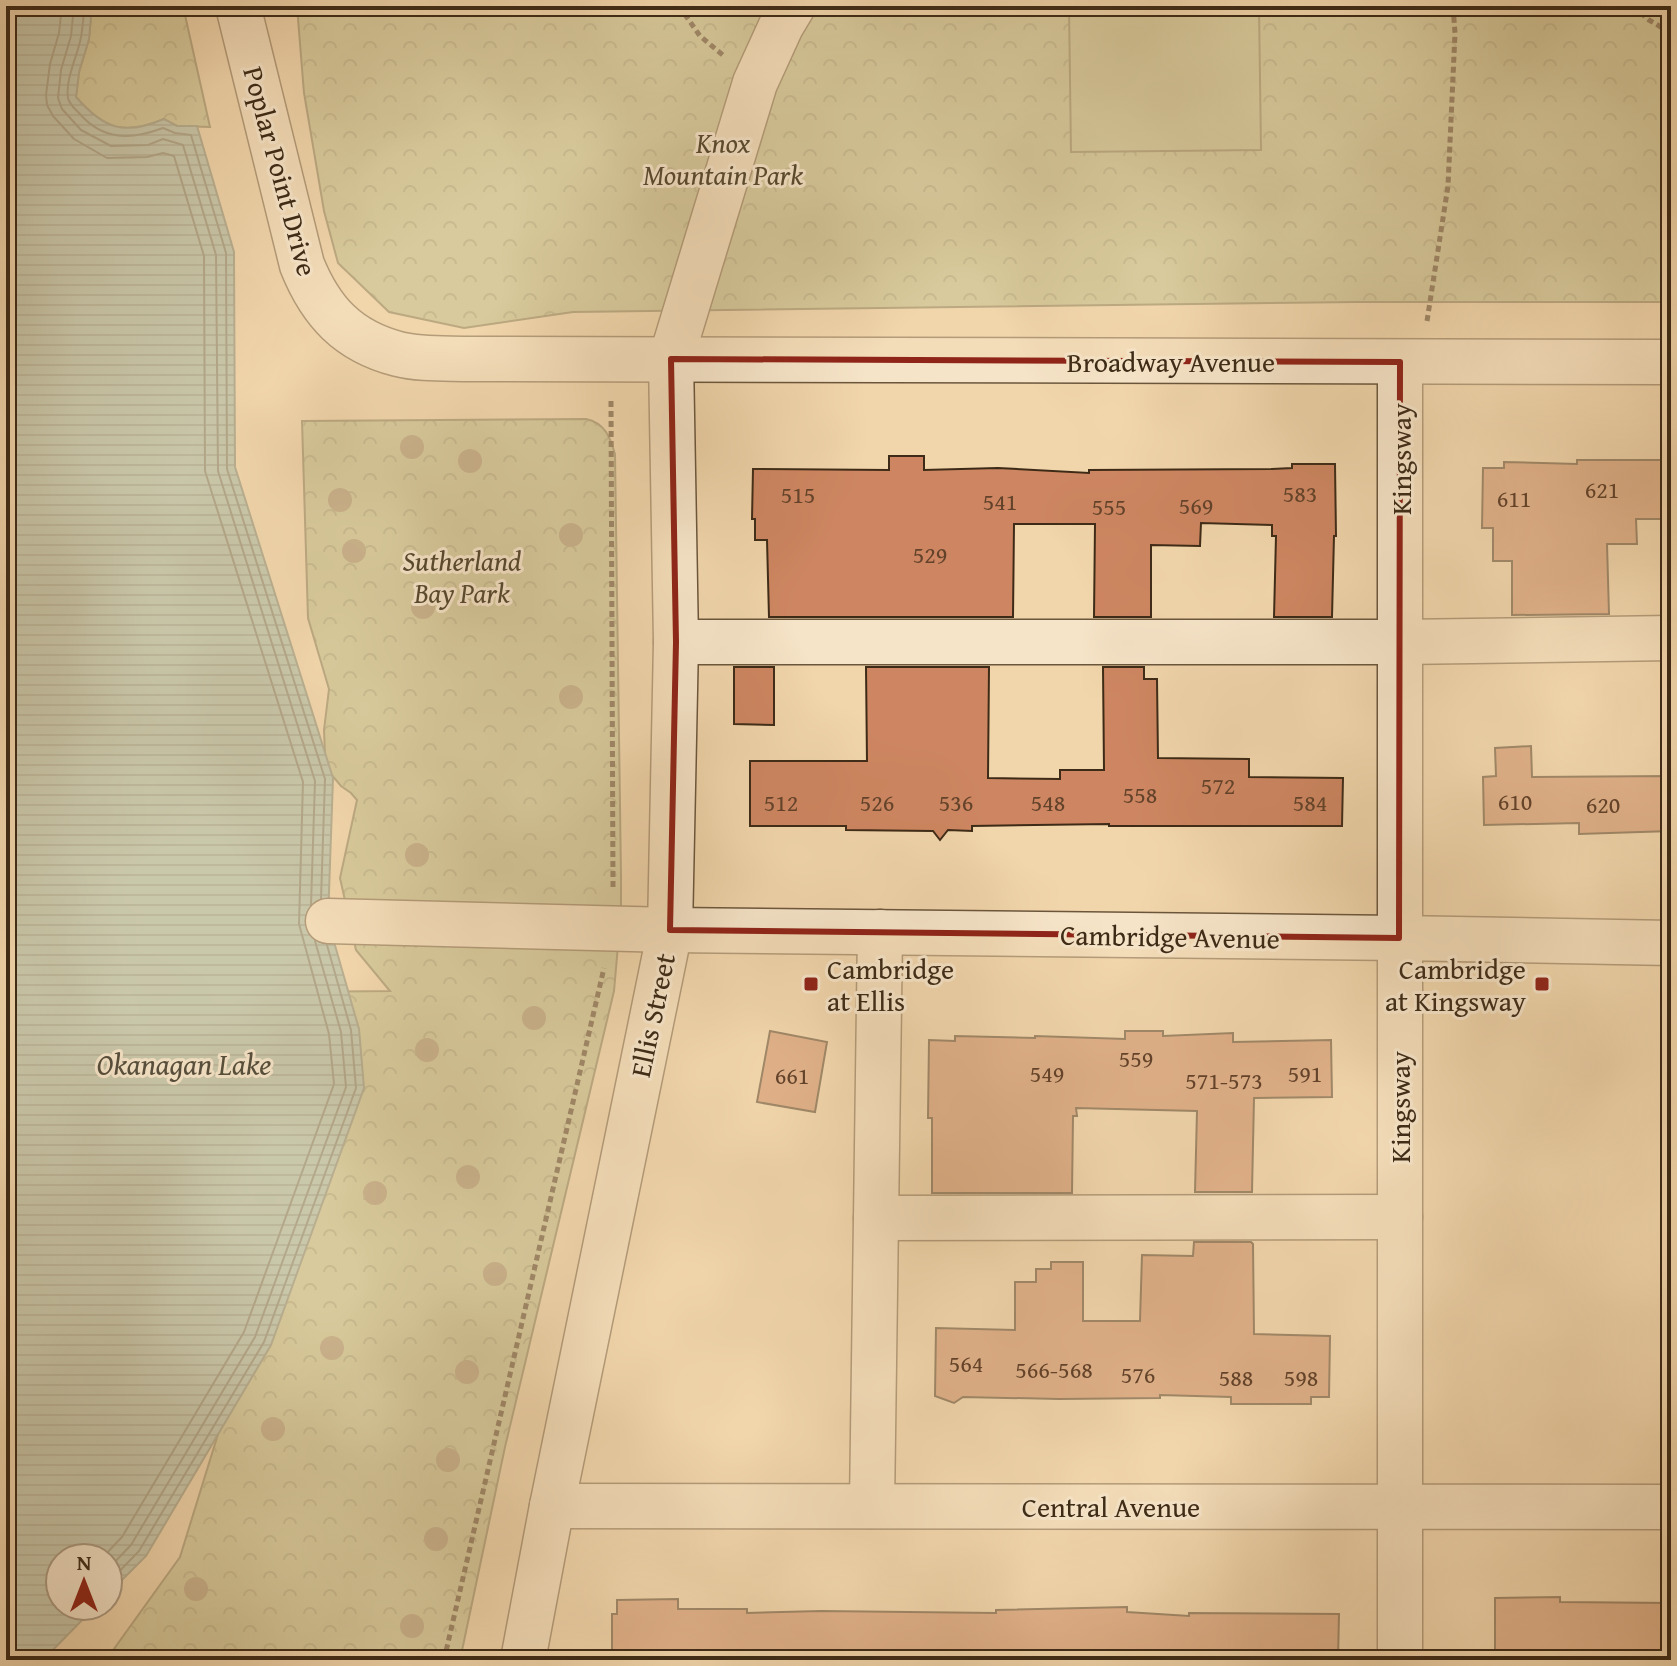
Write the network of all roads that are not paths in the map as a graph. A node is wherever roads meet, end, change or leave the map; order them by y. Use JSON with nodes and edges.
{"nodes":[{"id":1,"x":238,"y":6,"type":"edge"},
{"id":2,"x":793,"y":6,"type":"edge"},
{"id":3,"x":671,"y":359,"type":"junction"},
{"id":4,"x":1400,"y":362,"type":"junction"},
{"id":5,"x":1671,"y":362,"type":"edge"},
{"id":6,"x":1671,"y":638,"type":"edge"},
{"id":7,"x":676,"y":642,"type":"junction"},
{"id":8,"x":1400,"y":642,"type":"junction"},
{"id":9,"x":328,"y":921,"type":"dead end"},
{"id":10,"x":670,"y":930,"type":"junction"},
{"id":11,"x":880,"y":932,"type":"junction"},
{"id":12,"x":1399,"y":938,"type":"junction"},
{"id":13,"x":1671,"y":943,"type":"edge"},
{"id":14,"x":1400,"y":1217,"type":"junction"},
{"id":15,"x":876,"y":1218,"type":"junction"},
{"id":16,"x":552,"y":1506,"type":"junction"},
{"id":17,"x":872,"y":1506,"type":"junction"},
{"id":18,"x":1399,"y":1506,"type":"junction"},
{"id":19,"x":1671,"y":1507,"type":"edge"},
{"id":20,"x":523,"y":1660,"type":"edge"},
{"id":21,"x":1400,"y":1660,"type":"edge"}],
"edges":[{"from":1,"to":3,"type":"street","name":"Poplar Point Drive"},
{"from":2,"to":3,"type":"street","name":"Ellis Street"},
{"from":3,"to":4,"type":"street","name":"Broadway Avenue"},
{"from":3,"to":7,"type":"street","name":"Ellis Street"},
{"from":4,"to":5,"type":"street","name":"Broadway Avenue"},
{"from":4,"to":8,"type":"street","name":"Kingsway"},
{"from":6,"to":8,"type":"street"},
{"from":7,"to":8,"type":"street"},
{"from":7,"to":10,"type":"street","name":"Ellis Street"},
{"from":8,"to":12,"type":"street","name":"Kingsway"},
{"from":9,"to":10,"type":"street","name":"Cambridge Avenue"},
{"from":10,"to":11,"type":"street","name":"Cambridge Avenue"},
{"from":10,"to":16,"type":"street","name":"Ellis Street"},
{"from":11,"to":12,"type":"street","name":"Cambridge Avenue"},
{"from":11,"to":15,"type":"street"},
{"from":12,"to":13,"type":"street","name":"Cambridge Avenue"},
{"from":12,"to":14,"type":"street","name":"Kingsway"},
{"from":14,"to":15,"type":"street"},
{"from":14,"to":18,"type":"street","name":"Kingsway"},
{"from":15,"to":17,"type":"street"},
{"from":16,"to":17,"type":"street","name":"Central Avenue"},
{"from":16,"to":20,"type":"street","name":"Ellis Street"},
{"from":17,"to":18,"type":"street","name":"Central Avenue"},
{"from":18,"to":19,"type":"street","name":"Central Avenue"},
{"from":18,"to":21,"type":"street","name":"Kingsway"}]}
